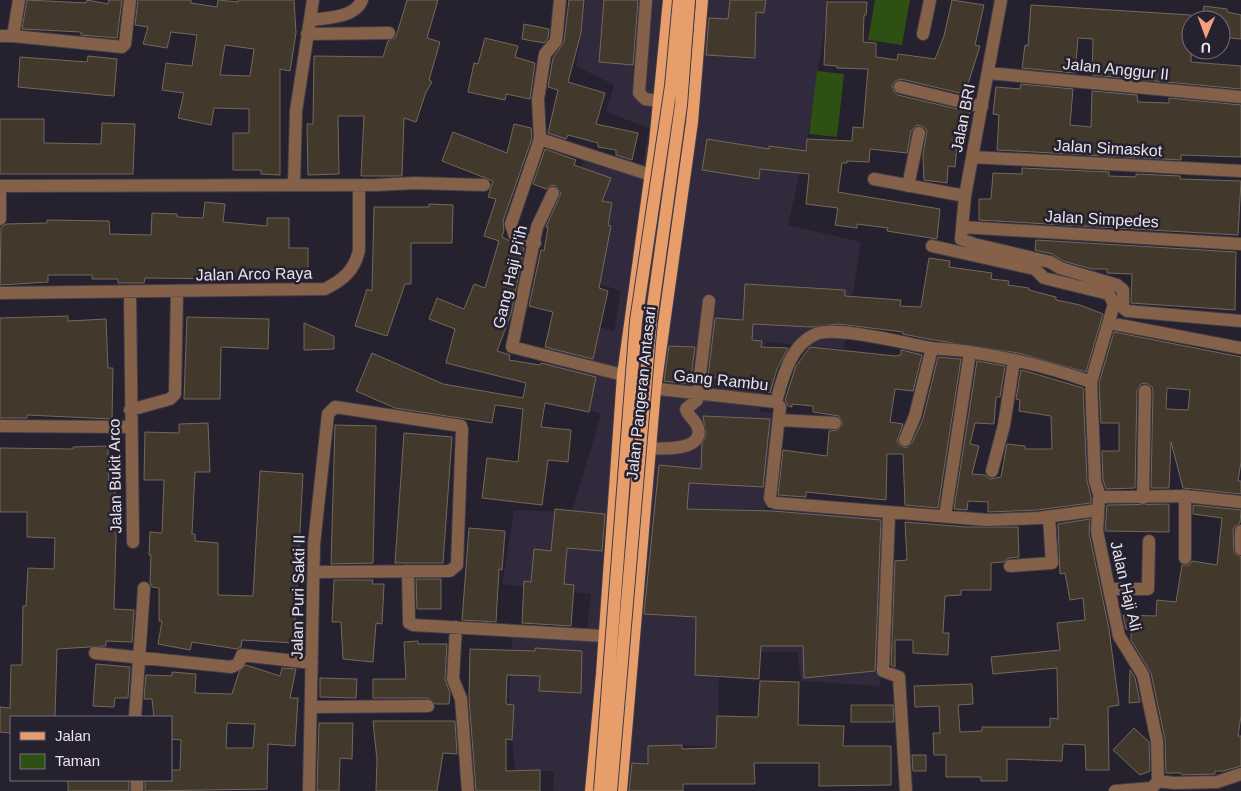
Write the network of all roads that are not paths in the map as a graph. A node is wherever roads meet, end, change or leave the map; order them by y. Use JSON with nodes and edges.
{"nodes":[{"id":1,"x":20,"y":0,"type":"edge"},
{"id":2,"x":130,"y":0,"type":"edge"},
{"id":3,"x":313,"y":0,"type":"edge"},
{"id":4,"x":362,"y":0,"type":"edge"},
{"id":5,"x":560,"y":0,"type":"edge"},
{"id":6,"x":646,"y":0,"type":"edge"},
{"id":7,"x":669,"y":0,"type":"edge"},
{"id":8,"x":679,"y":0,"type":"edge"},
{"id":9,"x":689,"y":0,"type":"edge"},
{"id":10,"x":702,"y":0,"type":"edge"},
{"id":11,"x":930,"y":0,"type":"edge"},
{"id":12,"x":1001,"y":0,"type":"edge"},
{"id":13,"x":310,"y":20,"type":"junction"},
{"id":14,"x":389,"y":33,"type":"dead end"},
{"id":15,"x":307,"y":34,"type":"junction"},
{"id":16,"x":923,"y":34,"type":"dead end"},
{"id":17,"x":6,"y":36,"type":"edge"},
{"id":18,"x":988,"y":73,"type":"junction"},
{"id":19,"x":900,"y":87,"type":"dead end"},
{"id":20,"x":1241,"y":97,"type":"edge"},
{"id":21,"x":659,"y":101,"type":"junction"},
{"id":22,"x":982,"y":107,"type":"junction"},
{"id":23,"x":919,"y":133,"type":"dead end"},
{"id":24,"x":540,"y":139,"type":"junction"},
{"id":25,"x":972,"y":156,"type":"junction"},
{"id":26,"x":1241,"y":172,"type":"edge"},
{"id":27,"x":651,"y":176,"type":"junction"},
{"id":28,"x":874,"y":179,"type":"dead end"},
{"id":29,"x":294,"y":185,"type":"junction"},
{"id":30,"x":359,"y":185,"type":"junction"},
{"id":31,"x":484,"y":185,"type":"dead end"},
{"id":32,"x":0,"y":186,"type":"edge"},
{"id":33,"x":908,"y":186,"type":"junction"},
{"id":34,"x":553,"y":193,"type":"dead end"},
{"id":35,"x":965,"y":196,"type":"junction"},
{"id":36,"x":0,"y":219,"type":"edge"},
{"id":37,"x":962,"y":227,"type":"junction"},
{"id":38,"x":535,"y":243,"type":"junction"},
{"id":39,"x":1241,"y":244,"type":"edge"},
{"id":40,"x":932,"y":246,"type":"dead end"},
{"id":41,"x":130,"y":292,"type":"junction"},
{"id":42,"x":177,"y":292,"type":"junction"},
{"id":43,"x":0,"y":293,"type":"edge"},
{"id":44,"x":708,"y":301,"type":"dead end"},
{"id":45,"x":1241,"y":321,"type":"edge"},
{"id":46,"x":1109,"y":323,"type":"junction"},
{"id":47,"x":932,"y":348,"type":"junction"},
{"id":48,"x":1241,"y":348,"type":"edge"},
{"id":49,"x":970,"y":352,"type":"junction"},
{"id":50,"x":1014,"y":361,"type":"junction"},
{"id":51,"x":623,"y":380,"type":"junction"},
{"id":52,"x":1091,"y":382,"type":"junction"},
{"id":53,"x":655,"y":389,"type":"junction"},
{"id":54,"x":1145,"y":391,"type":"dead end"},
{"id":55,"x":697,"y":392,"type":"junction"},
{"id":56,"x":776,"y":402,"type":"junction"},
{"id":57,"x":130,"y":410,"type":"junction"},
{"id":58,"x":779,"y":420,"type":"junction"},
{"id":59,"x":835,"y":423,"type":"dead end"},
{"id":60,"x":0,"y":426,"type":"edge"},
{"id":61,"x":130,"y":427,"type":"junction"},
{"id":62,"x":905,"y":440,"type":"dead end"},
{"id":63,"x":650,"y":448,"type":"junction"},
{"id":64,"x":992,"y":471,"type":"dead end"},
{"id":65,"x":1185,"y":496,"type":"junction"},
{"id":66,"x":1100,"y":497,"type":"junction"},
{"id":67,"x":1143,"y":498,"type":"junction"},
{"id":68,"x":1241,"y":502,"type":"edge"},
{"id":69,"x":1098,"y":510,"type":"junction"},
{"id":70,"x":889,"y":514,"type":"junction"},
{"id":71,"x":945,"y":516,"type":"junction"},
{"id":72,"x":1049,"y":516,"type":"junction"},
{"id":73,"x":1241,"y":531,"type":"edge"},
{"id":74,"x":1150,"y":541,"type":"dead end"},
{"id":75,"x":133,"y":542,"type":"dead end"},
{"id":76,"x":1240,"y":548,"type":"edge"},
{"id":77,"x":1185,"y":558,"type":"dead end"},
{"id":78,"x":1010,"y":566,"type":"dead end"},
{"id":79,"x":408,"y":571,"type":"junction"},
{"id":80,"x":314,"y":572,"type":"junction"},
{"id":81,"x":144,"y":588,"type":"dead end"},
{"id":82,"x":1109,"y":589,"type":"junction"},
{"id":83,"x":456,"y":627,"type":"junction"},
{"id":84,"x":604,"y":642,"type":"junction"},
{"id":85,"x":632,"y":649,"type":"junction"},
{"id":86,"x":94,"y":653,"type":"dead end"},
{"id":87,"x":140,"y":656,"type":"junction"},
{"id":88,"x":312,"y":663,"type":"junction"},
{"id":89,"x":428,"y":706,"type":"dead end"},
{"id":90,"x":311,"y":707,"type":"junction"},
{"id":91,"x":135,"y":716,"type":"edge"},
{"id":92,"x":1241,"y":774,"type":"edge"},
{"id":93,"x":1158,"y":781,"type":"junction"},
{"id":94,"x":309,"y":791,"type":"edge"},
{"id":95,"x":468,"y":791,"type":"edge"},
{"id":96,"x":591,"y":791,"type":"edge"},
{"id":97,"x":600,"y":791,"type":"edge"},
{"id":98,"x":611,"y":791,"type":"edge"},
{"id":99,"x":621,"y":791,"type":"edge"},
{"id":100,"x":906,"y":791,"type":"edge"},
{"id":101,"x":1115,"y":791,"type":"edge"}],
"edges":[{"from":1,"to":17,"type":"street"},
{"from":2,"to":17,"type":"street"},
{"from":3,"to":13,"type":"street"},
{"from":4,"to":13,"type":"street"},
{"from":5,"to":24,"type":"street"},
{"from":6,"to":21,"type":"street"},
{"from":7,"to":21,"type":"main road","name":"Jalan Pangeran Antasari"},
{"from":8,"to":97,"type":"main road","bridge":true},
{"from":9,"to":98,"type":"main road","bridge":true},
{"from":10,"to":53,"type":"main road","name":"Jalan Pangeran Antasari"},
{"from":11,"to":16,"type":"street"},
{"from":12,"to":18,"type":"street","name":"Jalan BRI"},
{"from":13,"to":15,"type":"street"},
{"from":14,"to":15,"type":"street"},
{"from":15,"to":29,"type":"street"},
{"from":18,"to":20,"type":"street","name":"Jalan Anggur II"},
{"from":18,"to":22,"type":"street","name":"Jalan BRI"},
{"from":19,"to":22,"type":"street"},
{"from":21,"to":27,"type":"main road","name":"Jalan Pangeran Antasari"},
{"from":22,"to":25,"type":"street","name":"Jalan BRI"},
{"from":23,"to":33,"type":"street"},
{"from":24,"to":27,"type":"street"},
{"from":24,"to":38,"type":"street"},
{"from":25,"to":26,"type":"street","name":"Jalan Simaskot"},
{"from":25,"to":35,"type":"street","name":"Jalan BRI"},
{"from":27,"to":51,"type":"main road","name":"Jalan Pangeran Antasari"},
{"from":28,"to":33,"type":"street"},
{"from":29,"to":30,"type":"street"},
{"from":29,"to":32,"type":"street"},
{"from":30,"to":31,"type":"street"},
{"from":30,"to":42,"type":"street","name":"Jalan Arco Raya"},
{"from":32,"to":36,"type":"street"},
{"from":33,"to":35,"type":"street"},
{"from":34,"to":38,"type":"street","name":"Gang Haji Pi'ih"},
{"from":35,"to":37,"type":"street","name":"Jalan BRI"},
{"from":37,"to":39,"type":"street","name":"Jalan Simpedes"},
{"from":37,"to":45,"type":"street","name":"Jalan BRI"},
{"from":38,"to":51,"type":"street","name":"Gang Haji Pi'ih"},
{"from":40,"to":46,"type":"street"},
{"from":41,"to":42,"type":"street","name":"Jalan Arco Raya"},
{"from":41,"to":43,"type":"street","name":"Jalan Arco Raya"},
{"from":41,"to":57,"type":"street","name":"Jalan Bukit Arco"},
{"from":42,"to":57,"type":"street","name":"Jalan Bukit Arco"},
{"from":44,"to":55,"type":"street"},
{"from":46,"to":48,"type":"street"},
{"from":46,"to":52,"type":"street"},
{"from":47,"to":49,"type":"street"},
{"from":47,"to":56,"type":"street"},
{"from":47,"to":62,"type":"street"},
{"from":49,"to":50,"type":"street"},
{"from":49,"to":71,"type":"street"},
{"from":50,"to":52,"type":"street"},
{"from":50,"to":64,"type":"street"},
{"from":51,"to":53,"type":"street","name":"Gang Rambu"},
{"from":51,"to":84,"type":"main road","name":"Jalan Pangeran Antasari"},
{"from":52,"to":66,"type":"street"},
{"from":53,"to":55,"type":"street","name":"Gang Rambu"},
{"from":53,"to":63,"type":"main road","name":"Jalan Pangeran Antasari"},
{"from":54,"to":67,"type":"street"},
{"from":55,"to":56,"type":"street","name":"Gang Rambu"},
{"from":55,"to":63,"type":"street"},
{"from":56,"to":58,"type":"street","name":"Gang Rambu"},
{"from":57,"to":61,"type":"street","name":"Jalan Bukit Arco"},
{"from":58,"to":59,"type":"street"},
{"from":58,"to":70,"type":"street","name":"Gang Rambu"},
{"from":60,"to":61,"type":"street"},
{"from":61,"to":75,"type":"street","name":"Jalan Bukit Arco"},
{"from":63,"to":85,"type":"main road","name":"Jalan Pangeran Antasari"},
{"from":65,"to":67,"type":"street"},
{"from":65,"to":68,"type":"street"},
{"from":65,"to":77,"type":"street"},
{"from":66,"to":67,"type":"street"},
{"from":66,"to":69,"type":"street","name":"Jalan Haji Ali"},
{"from":69,"to":72,"type":"street"},
{"from":69,"to":82,"type":"street","name":"Jalan Haji Ali"},
{"from":70,"to":71,"type":"street"},
{"from":70,"to":100,"type":"street"},
{"from":71,"to":72,"type":"street"},
{"from":72,"to":78,"type":"street"},
{"from":73,"to":76,"type":"street"},
{"from":74,"to":82,"type":"street"},
{"from":79,"to":80,"type":"street"},
{"from":79,"to":80,"type":"street","name":"Jalan Puri Sakti II"},
{"from":79,"to":83,"type":"street"},
{"from":80,"to":88,"type":"street","name":"Jalan Puri Sakti II"},
{"from":81,"to":87,"type":"street"},
{"from":82,"to":93,"type":"street","name":"Jalan Haji Ali"},
{"from":83,"to":84,"type":"street"},
{"from":83,"to":95,"type":"street"},
{"from":84,"to":85,"type":"main road"},
{"from":84,"to":96,"type":"main road","name":"Jalan Pangeran Antasari"},
{"from":85,"to":99,"type":"main road","name":"Jalan Pangeran Antasari"},
{"from":86,"to":87,"type":"street"},
{"from":87,"to":88,"type":"street"},
{"from":87,"to":91,"type":"street"},
{"from":88,"to":90,"type":"street","name":"Jalan Puri Sakti II"},
{"from":89,"to":90,"type":"street"},
{"from":90,"to":94,"type":"street","name":"Jalan Puri Sakti II"},
{"from":92,"to":93,"type":"street"},
{"from":93,"to":101,"type":"street"}]}
